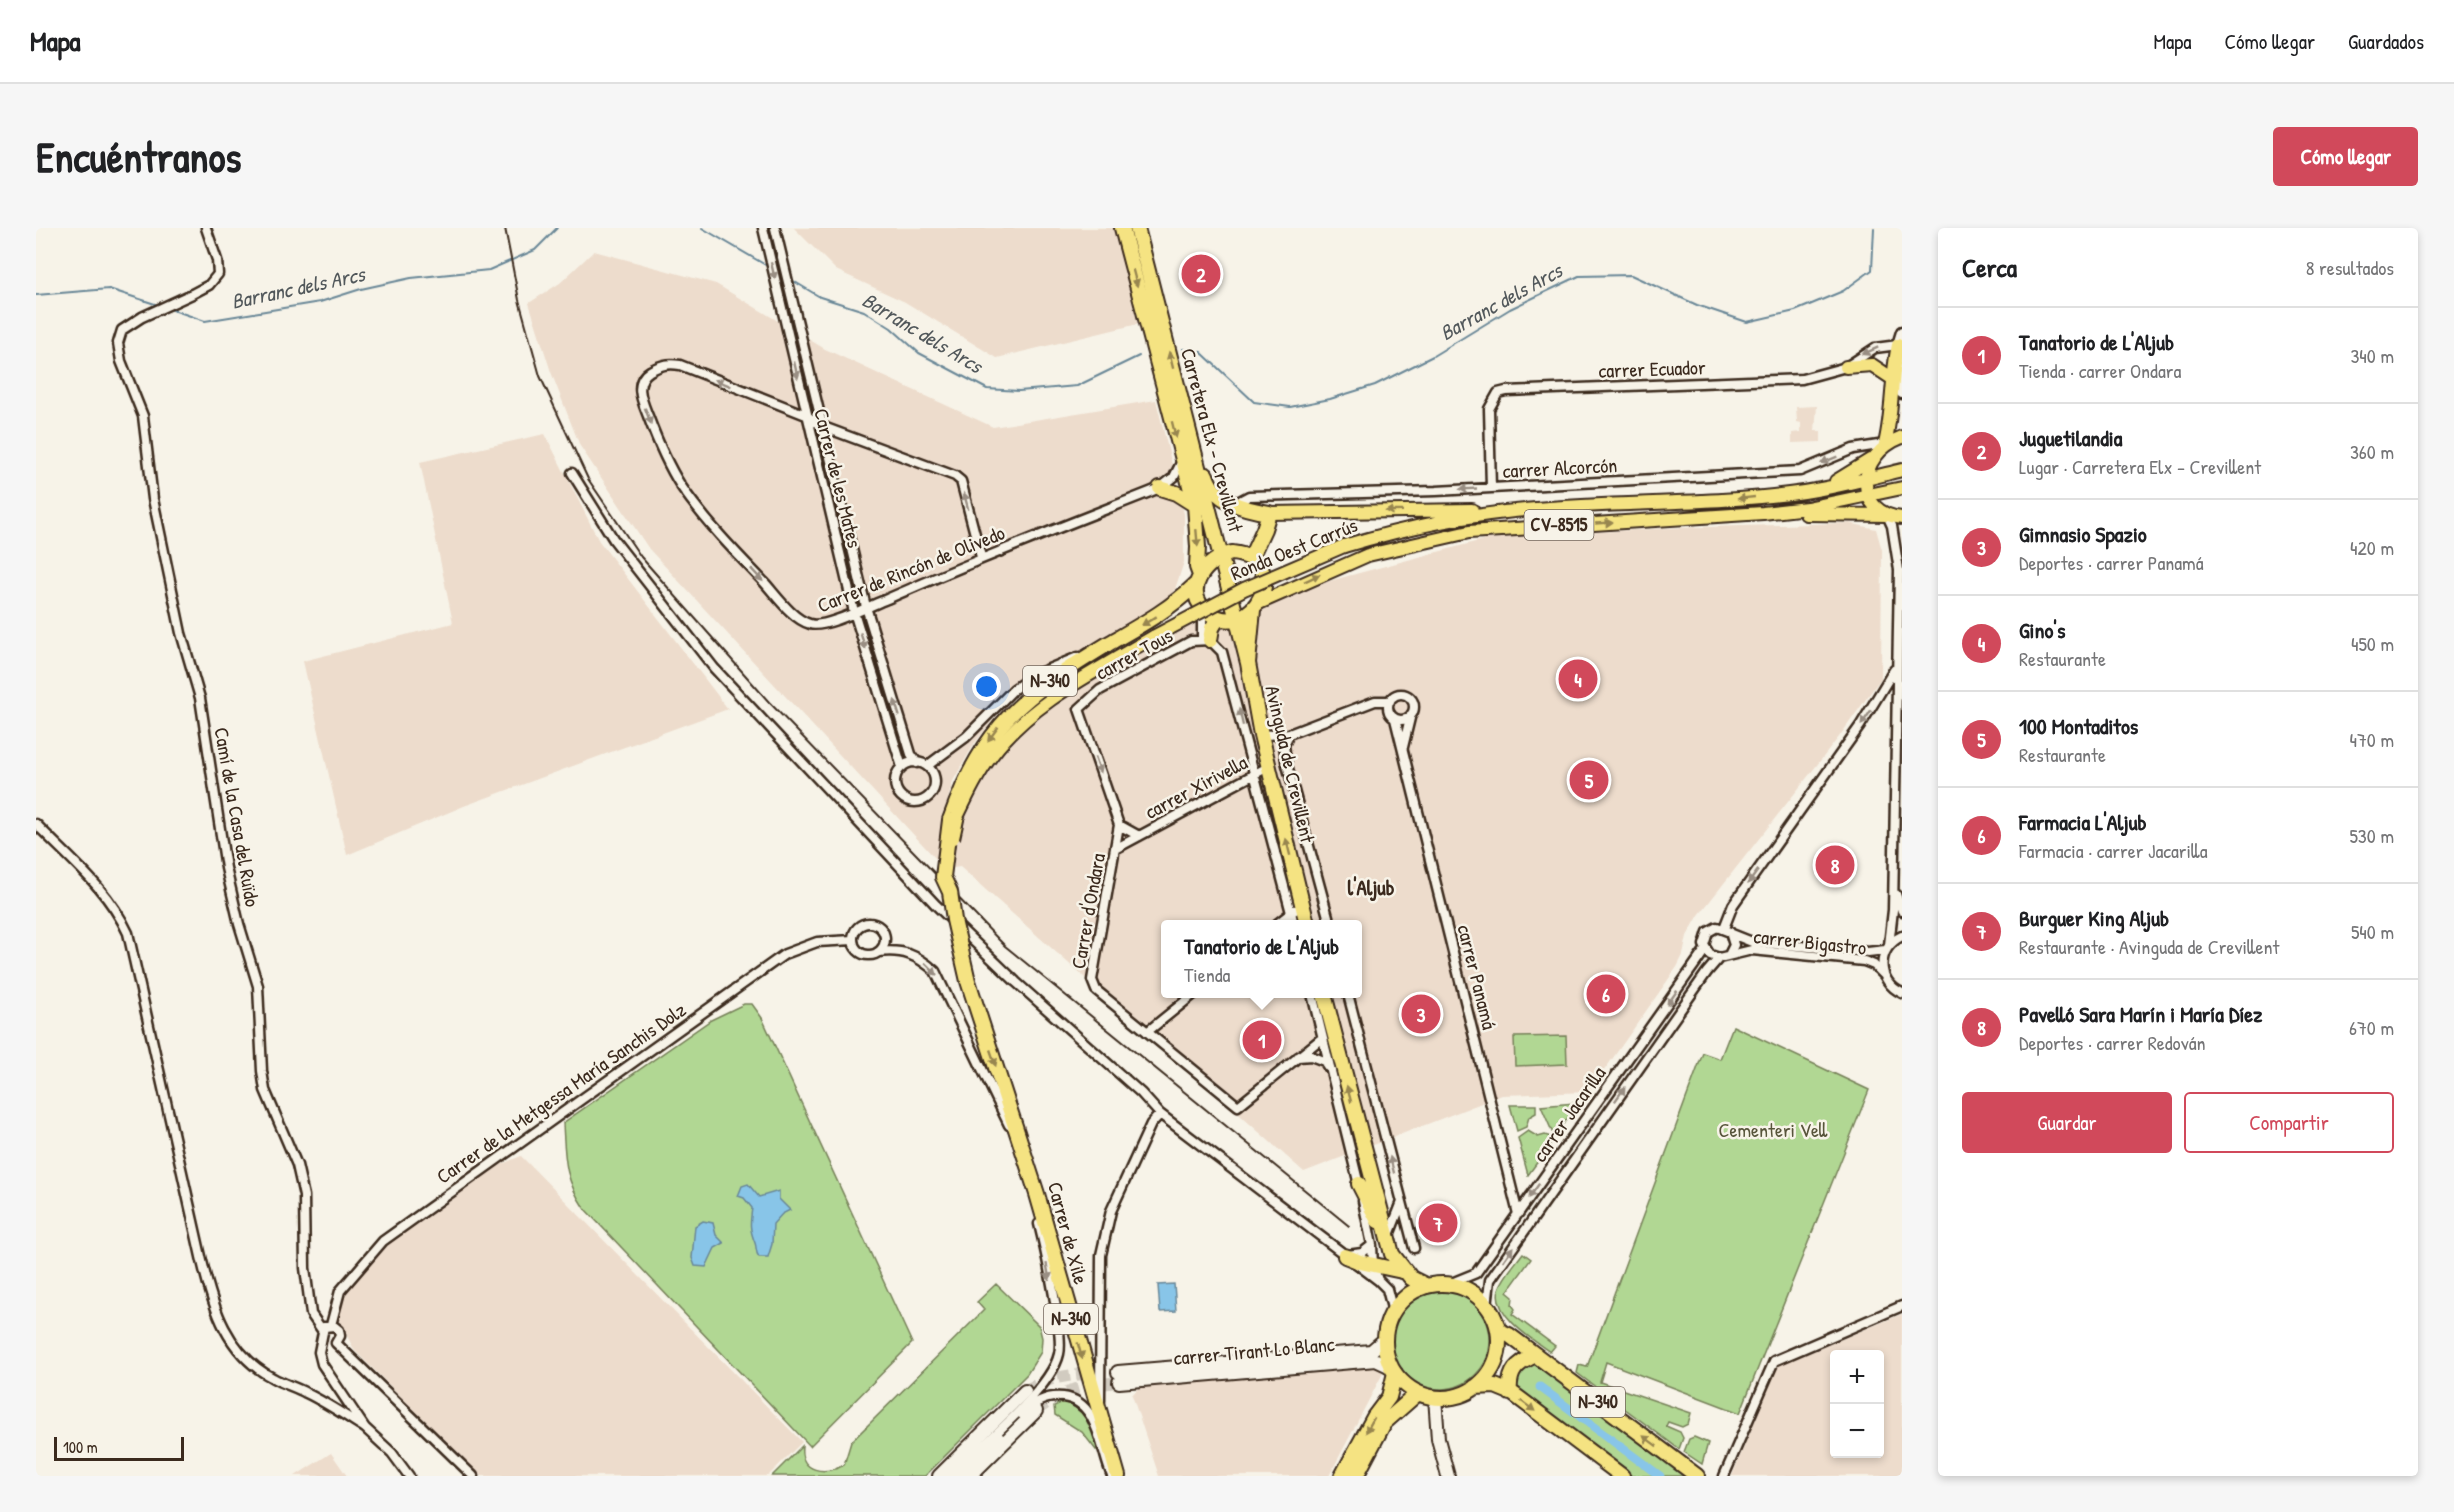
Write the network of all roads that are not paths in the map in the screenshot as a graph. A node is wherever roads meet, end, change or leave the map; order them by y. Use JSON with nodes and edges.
{"nodes":[{"id":1,"x":206,"y":228,"type":"edge"},
{"id":2,"x":763,"y":228,"type":"edge"},
{"id":3,"x":1137,"y":228,"type":"edge"},
{"id":4,"x":1142,"y":228,"type":"edge"},
{"id":5,"x":776,"y":231,"type":"edge"},
{"id":6,"x":1122,"y":231,"type":"edge"},
{"id":7,"x":1155,"y":300,"type":"junction"},
{"id":8,"x":1155,"y":327,"type":"junction"},
{"id":9,"x":1902,"y":332,"type":"edge"},
{"id":10,"x":1898,"y":345,"type":"junction"},
{"id":11,"x":1846,"y":367,"type":"junction"},
{"id":12,"x":1893,"y":378,"type":"junction"},
{"id":13,"x":1902,"y":393,"type":"edge"},
{"id":14,"x":1173,"y":397,"type":"junction"},
{"id":15,"x":806,"y":415,"type":"junction"},
{"id":16,"x":821,"y":426,"type":"junction"},
{"id":17,"x":1189,"y":429,"type":"junction"},
{"id":18,"x":1902,"y":437,"type":"edge"},
{"id":19,"x":1885,"y":444,"type":"junction"},
{"id":20,"x":1871,"y":460,"type":"junction"},
{"id":21,"x":1182,"y":461,"type":"junction"},
{"id":22,"x":1902,"y":470,"type":"edge"},
{"id":23,"x":572,"y":473,"type":"dead end"},
{"id":24,"x":1865,"y":479,"type":"junction"},
{"id":25,"x":1160,"y":488,"type":"junction"},
{"id":26,"x":1491,"y":488,"type":"junction"},
{"id":27,"x":1902,"y":488,"type":"edge"},
{"id":28,"x":1804,"y":492,"type":"junction"},
{"id":29,"x":1276,"y":495,"type":"junction"},
{"id":30,"x":1870,"y":496,"type":"junction"},
{"id":31,"x":1234,"y":504,"type":"junction"},
{"id":32,"x":1194,"y":505,"type":"junction"},
{"id":33,"x":1536,"y":508,"type":"junction"},
{"id":34,"x":1269,"y":513,"type":"junction"},
{"id":35,"x":1762,"y":513,"type":"junction"},
{"id":36,"x":1887,"y":515,"type":"junction"},
{"id":37,"x":1902,"y":518,"type":"edge"},
{"id":38,"x":1222,"y":555,"type":"junction"},
{"id":39,"x":981,"y":557,"type":"junction"},
{"id":40,"x":1251,"y":557,"type":"junction"},
{"id":41,"x":1900,"y":568,"type":"edge"},
{"id":42,"x":1198,"y":580,"type":"junction"},
{"id":43,"x":1202,"y":607,"type":"junction"},
{"id":44,"x":1256,"y":607,"type":"junction"},
{"id":45,"x":866,"y":608,"type":"junction"},
{"id":46,"x":854,"y":612,"type":"junction"},
{"id":47,"x":1237,"y":617,"type":"junction"},
{"id":48,"x":1218,"y":618,"type":"junction"},
{"id":49,"x":1206,"y":640,"type":"junction"},
{"id":50,"x":1109,"y":644,"type":"junction"},
{"id":51,"x":1902,"y":654,"type":"edge"},
{"id":52,"x":1248,"y":663,"type":"junction"},
{"id":53,"x":1896,"y":668,"type":"junction"},
{"id":54,"x":1389,"y":705,"type":"junction"},
{"id":55,"x":1079,"y":709,"type":"joint"},
{"id":56,"x":1410,"y":718,"type":"junction"},
{"id":57,"x":1395,"y":719,"type":"junction"},
{"id":58,"x":1289,"y":734,"type":"junction"},
{"id":59,"x":1261,"y":735,"type":"junction"},
{"id":60,"x":1403,"y":747,"type":"junction"},
{"id":61,"x":916,"y":763,"type":"junction"},
{"id":62,"x":927,"y":766,"type":"junction"},
{"id":63,"x":1268,"y":766,"type":"junction"},
{"id":64,"x":902,"y":767,"type":"junction"},
{"id":65,"x":1898,"y":769,"type":"edge"},
{"id":66,"x":1254,"y":774,"type":"junction"},
{"id":67,"x":954,"y":818,"type":"junction"},
{"id":68,"x":36,"y":824,"type":"edge"},
{"id":69,"x":1119,"y":825,"type":"junction"},
{"id":70,"x":1139,"y":836,"type":"junction"},
{"id":71,"x":1115,"y":849,"type":"junction"},
{"id":72,"x":1893,"y":882,"type":"junction"},
{"id":73,"x":1297,"y":908,"type":"junction"},
{"id":74,"x":1902,"y":911,"type":"edge"},
{"id":75,"x":1282,"y":920,"type":"edge"},
{"id":76,"x":1295,"y":920,"type":"edge"},
{"id":77,"x":1304,"y":920,"type":"edge"},
{"id":78,"x":1329,"y":920,"type":"edge"},
{"id":79,"x":1724,"y":928,"type":"junction"},
{"id":80,"x":1732,"y":934,"type":"junction"},
{"id":81,"x":1902,"y":936,"type":"edge"},
{"id":82,"x":853,"y":940,"type":"junction"},
{"id":83,"x":1887,"y":947,"type":"junction"},
{"id":84,"x":1706,"y":950,"type":"junction"},
{"id":85,"x":879,"y":952,"type":"junction"},
{"id":86,"x":1729,"y":955,"type":"junction"},
{"id":87,"x":1719,"y":958,"type":"junction"},
{"id":88,"x":1884,"y":975,"type":"junction"},
{"id":89,"x":1902,"y":993,"type":"edge"},
{"id":90,"x":1188,"y":998,"type":"edge"},
{"id":91,"x":1313,"y":998,"type":"edge"},
{"id":92,"x":1325,"y":998,"type":"edge"},
{"id":93,"x":1349,"y":998,"type":"edge"},
{"id":94,"x":974,"y":1003,"type":"joint"},
{"id":95,"x":1330,"y":1019,"type":"junction"},
{"id":96,"x":1147,"y":1032,"type":"junction"},
{"id":97,"x":1322,"y":1035,"type":"junction"},
{"id":98,"x":1297,"y":1057,"type":"junction"},
{"id":99,"x":1330,"y":1070,"type":"junction"},
{"id":100,"x":1160,"y":1114,"type":"junction"},
{"id":101,"x":1019,"y":1137,"type":"junction"},
{"id":102,"x":1359,"y":1184,"type":"junction"},
{"id":103,"x":1037,"y":1194,"type":"junction"},
{"id":104,"x":1402,"y":1202,"type":"junction"},
{"id":105,"x":1518,"y":1214,"type":"junction"},
{"id":106,"x":1530,"y":1222,"type":"junction"},
{"id":107,"x":1387,"y":1236,"type":"junction"},
{"id":108,"x":1372,"y":1245,"type":"junction"},
{"id":109,"x":1414,"y":1248,"type":"dead end"},
{"id":110,"x":1345,"y":1256,"type":"junction"},
{"id":111,"x":1373,"y":1263,"type":"junction"},
{"id":112,"x":1402,"y":1270,"type":"junction"},
{"id":113,"x":1378,"y":1280,"type":"junction"},
{"id":114,"x":1449,"y":1284,"type":"junction"},
{"id":115,"x":1427,"y":1286,"type":"junction"},
{"id":116,"x":1487,"y":1306,"type":"junction"},
{"id":117,"x":1902,"y":1306,"type":"edge"},
{"id":118,"x":1393,"y":1312,"type":"junction"},
{"id":119,"x":331,"y":1325,"type":"junction"},
{"id":120,"x":1498,"y":1330,"type":"junction"},
{"id":121,"x":322,"y":1335,"type":"junction"},
{"id":122,"x":1385,"y":1339,"type":"junction"},
{"id":123,"x":336,"y":1343,"type":"junction"},
{"id":124,"x":1536,"y":1355,"type":"junction"},
{"id":125,"x":1393,"y":1370,"type":"junction"},
{"id":126,"x":1475,"y":1387,"type":"junction"},
{"id":127,"x":1025,"y":1391,"type":"tunnel mouth"},
{"id":128,"x":1418,"y":1393,"type":"junction"},
{"id":129,"x":1510,"y":1393,"type":"junction"},
{"id":130,"x":1435,"y":1398,"type":"junction"},
{"id":131,"x":1036,"y":1411,"type":"tunnel mouth"},
{"id":132,"x":1100,"y":1416,"type":"junction"},
{"id":133,"x":365,"y":1428,"type":"junction"},
{"id":134,"x":1363,"y":1469,"type":"edge"},
{"id":135,"x":409,"y":1476,"type":"edge"},
{"id":136,"x":472,"y":1476,"type":"edge"},
{"id":137,"x":939,"y":1476,"type":"edge"},
{"id":138,"x":950,"y":1476,"type":"edge"},
{"id":139,"x":960,"y":1476,"type":"edge"},
{"id":140,"x":970,"y":1476,"type":"edge"},
{"id":141,"x":1113,"y":1476,"type":"edge"},
{"id":142,"x":1118,"y":1476,"type":"edge"},
{"id":143,"x":1342,"y":1476,"type":"edge"},
{"id":144,"x":1356,"y":1476,"type":"edge"},
{"id":145,"x":1448,"y":1476,"type":"edge"},
{"id":146,"x":1622,"y":1476,"type":"edge"},
{"id":147,"x":1697,"y":1476,"type":"edge"},
{"id":148,"x":1724,"y":1476,"type":"edge"}],
"edges":[{"from":1,"to":121,"type":"street","name":"Camí de la Casa del Ruïdo"},
{"from":2,"to":15,"type":"street","name":"Carrer de les Mates","one_way":true},
{"from":3,"to":7,"type":"highway","name":"Carretera Elx - Crevillent"},
{"from":4,"to":7,"type":"street"},
{"from":5,"to":16,"type":"street","name":"Carrer de les Mates"},
{"from":6,"to":8,"type":"highway","name":"Carretera Elx - Crevillent","one_way":true},
{"from":7,"to":8,"type":"highway","name":"Carretera Elx - Crevillent"},
{"from":8,"to":14,"type":"highway","name":"Carretera Elx - Crevillent"},
{"from":9,"to":10,"type":"street"},
{"from":10,"to":11,"type":"street","name":"carrer Ecuador","one_way":true},
{"from":10,"to":12,"type":"main road"},
{"from":10,"to":13,"type":"street"},
{"from":11,"to":12,"type":"main road"},
{"from":11,"to":26,"type":"street","name":"carrer Ecuador"},
{"from":12,"to":19,"type":"main road"},
{"from":14,"to":17,"type":"highway","name":"Carretera Elx - Crevillent"},
{"from":14,"to":21,"type":"highway","name":"Carretera Elx - Crevillent","one_way":true},
{"from":15,"to":16,"type":"street"},
{"from":15,"to":46,"type":"street","name":"Carrer de les Mates"},
{"from":15,"to":46,"type":"street","name":"Carrer de Rincón de Olivedo","one_way":true},
{"from":39,"to":16,"type":"street","one_way":true},
{"from":16,"to":45,"type":"street","name":"Carrer de les Mates"},
{"from":17,"to":31,"type":"highway"},
{"from":17,"to":38,"type":"highway","name":"Carretera Elx - Crevillent"},
{"from":18,"to":19,"type":"main road","name":"Ronda Oest Carrús"},
{"from":19,"to":20,"type":"main road","name":"Ronda Oest Carrús"},
{"from":19,"to":26,"type":"street","name":"carrer Alcorcón","one_way":true},
{"from":20,"to":24,"type":"main road","name":"Ronda Oest Carrús"},
{"from":20,"to":28,"type":"main road","name":"Ronda Oest Carrús"},
{"from":21,"to":25,"type":"street","name":"Carrer de Rincón de Olivedo"},
{"from":21,"to":32,"type":"highway","name":"Carretera Elx - Crevillent"},
{"from":22,"to":24,"type":"main road","name":"Ronda Oest Carrús","number":"CV-8515"},
{"from":23,"to":100,"type":"street"},
{"from":24,"to":28,"type":"main road","name":"Ronda Oest Carrús","number":"CV-8515"},
{"from":24,"to":30,"type":"main road"},
{"from":25,"to":32,"type":"highway"},
{"from":25,"to":39,"type":"street","name":"Carrer de Rincón de Olivedo"},
{"from":26,"to":29,"type":"street","name":"carrer Alcorcón","one_way":true},
{"from":27,"to":30,"type":"main road","name":"Ronda Oest Carrús","number":"CV-8515"},
{"from":28,"to":33,"type":"main road","name":"Ronda Oest Carrús","number":"CV-8515","one_way":true},
{"from":29,"to":31,"type":"street","name":"carrer Alcorcón"},
{"from":29,"to":34,"type":"street"},
{"from":30,"to":35,"type":"main road","name":"Ronda Oest Carrús","number":"CV-8515"},
{"from":30,"to":36,"type":"main road"},
{"from":31,"to":34,"type":"highway"},
{"from":32,"to":42,"type":"highway","name":"Carretera Elx - Crevillent","one_way":true},
{"from":33,"to":34,"type":"main road","one_way":true},
{"from":33,"to":67,"type":"main road","name":"Ronda Oest Carrús","number":"CV-8515","bridge":true},
{"from":34,"to":40,"type":"highway"},
{"from":35,"to":36,"type":"main road","name":"Ronda Oest Carrús"},
{"from":44,"to":35,"type":"main road","name":"Ronda Oest Carrús","number":"CV-8515","one_way":true},
{"from":36,"to":37,"type":"main road","name":"Ronda Oest Carrús"},
{"from":36,"to":41,"type":"street"},
{"from":38,"to":40,"type":"highway"},
{"from":38,"to":42,"type":"highway","name":"Ronda Oest Carrús"},
{"from":38,"to":47,"type":"highway","name":"Carretera Elx - Crevillent"},
{"from":39,"to":45,"type":"street","name":"Carrer de Rincón de Olivedo"},
{"from":40,"to":44,"type":"highway","name":"Avinguda de Crevillent"},
{"from":41,"to":53,"type":"street"},
{"from":42,"to":43,"type":"highway","name":"Carretera Elx - Crevillent"},
{"from":42,"to":50,"type":"highway","name":"Ronda Oest Carrús","number":"N-340","one_way":true},
{"from":43,"to":48,"type":"highway"},
{"from":43,"to":49,"type":"street"},
{"from":44,"to":47,"type":"highway"},
{"from":44,"to":52,"type":"highway","name":"Avinguda de Crevillent"},
{"from":45,"to":46,"type":"street","name":"Carrer de Rincón de Olivedo"},
{"from":61,"to":45,"type":"street","name":"Carrer de les Mates","one_way":true},
{"from":46,"to":64,"type":"street","name":"Carrer de les Mates","one_way":true},
{"from":47,"to":48,"type":"highway"},
{"from":47,"to":52,"type":"highway","name":"Carretera Elx - Crevillent"},
{"from":48,"to":49,"type":"highway"},
{"from":49,"to":55,"type":"street","name":"carrer Tous"},
{"from":66,"to":49,"type":"street","name":"Avinguda de Crevillent","one_way":true},
{"from":50,"to":62,"type":"street"},
{"from":50,"to":67,"type":"highway","name":"Ronda Oest Carrús","number":"N-340","one_way":true},
{"from":51,"to":53,"type":"street"},
{"from":52,"to":59,"type":"highway","name":"Avinguda de Crevillent"},
{"from":53,"to":65,"type":"street"},
{"from":53,"to":79,"type":"street","one_way":true},
{"from":54,"to":56,"type":"street"},
{"from":54,"to":57,"type":"street"},
{"from":54,"to":58,"type":"street"},
{"from":55,"to":69,"type":"street","name":"Carrer d'Ondara","one_way":true},
{"from":56,"to":57,"type":"street"},
{"from":56,"to":60,"type":"street","name":"carrer Panamá"},
{"from":57,"to":60,"type":"street","name":"carrer Panamá"},
{"from":58,"to":59,"type":"street"},
{"from":58,"to":78,"type":"street","name":"Avinguda de Crevillent"},
{"from":59,"to":63,"type":"highway","name":"Avinguda de Crevillent"},
{"from":60,"to":105,"type":"street","name":"carrer Panamá"},
{"from":61,"to":62,"type":"street"},
{"from":61,"to":64,"type":"street"},
{"from":62,"to":64,"type":"street"},
{"from":63,"to":66,"type":"street","name":"carrer Xirivella"},
{"from":73,"to":63,"type":"highway","name":"Avinguda de Crevillent","one_way":true},
{"from":65,"to":72,"type":"street"},
{"from":66,"to":70,"type":"street","name":"carrer Xirivella"},
{"from":66,"to":73,"type":"street","name":"Avinguda de Crevillent"},
{"from":67,"to":94,"type":"highway","name":"Ronda Oest Carrús","number":"N-340","bridge":true},
{"from":68,"to":133,"type":"street"},
{"from":69,"to":70,"type":"street","name":"carrer Xirivella"},
{"from":69,"to":71,"type":"street","name":"Carrer d'Ondara"},
{"from":70,"to":71,"type":"street","name":"carrer Xirivella"},
{"from":71,"to":96,"type":"street","name":"Carrer d'Ondara"},
{"from":72,"to":74,"type":"street"},
{"from":72,"to":83,"type":"street"},
{"from":73,"to":75,"type":"street"},
{"from":73,"to":76,"type":"street","name":"Avinguda de Crevillent"},
{"from":73,"to":77,"type":"highway","name":"Avinguda de Crevillent"},
{"from":79,"to":80,"type":"street"},
{"from":79,"to":84,"type":"street"},
{"from":80,"to":83,"type":"street","name":"carrer Bigastro"},
{"from":80,"to":86,"type":"street"},
{"from":81,"to":83,"type":"street"},
{"from":82,"to":85,"type":"street"},
{"from":82,"to":85,"type":"street"},
{"from":82,"to":119,"type":"street","name":"Carrer de la Metgessa María Sanchis Dolz"},
{"from":83,"to":88,"type":"street"},
{"from":84,"to":87,"type":"street"},
{"from":84,"to":105,"type":"street","name":"carrer Jacarilla","one_way":true},
{"from":85,"to":101,"type":"street","one_way":true},
{"from":86,"to":87,"type":"street"},
{"from":86,"to":88,"type":"street","name":"carrer Bigastro"},
{"from":106,"to":87,"type":"street","name":"carrer Jacarilla","one_way":true},
{"from":88,"to":89,"type":"street","name":"carrer Bigastro"},
{"from":90,"to":96,"type":"street"},
{"from":91,"to":97,"type":"street"},
{"from":92,"to":95,"type":"highway"},
{"from":104,"to":93,"type":"street","one_way":true},
{"from":94,"to":101,"type":"highway","name":"Carrer de Xile","number":"N-340","one_way":true},
{"from":95,"to":97,"type":"street"},
{"from":107,"to":95,"type":"highway","one_way":true},
{"from":96,"to":98,"type":"street","name":"Carrer d'Ondara"},
{"from":97,"to":98,"type":"street"},
{"from":97,"to":99,"type":"street"},
{"from":98,"to":99,"type":"street"},
{"from":99,"to":102,"type":"street"},
{"from":100,"to":110,"type":"street"},
{"from":100,"to":132,"type":"street"},
{"from":101,"to":103,"type":"highway","name":"Carrer de Xile","number":"N-340"},
{"from":102,"to":107,"type":"highway"},
{"from":102,"to":108,"type":"street"},
{"from":103,"to":132,"type":"highway","name":"Carrer de Xile","number":"N-340","one_way":true},
{"from":103,"to":138,"type":"street","one_way":true},
{"from":104,"to":107,"type":"street"},
{"from":104,"to":109,"type":"street"},
{"from":105,"to":106,"type":"street"},
{"from":105,"to":114,"type":"street","name":"carrer Jacarilla"},
{"from":116,"to":106,"type":"street","name":"carrer Jacarilla","one_way":true},
{"from":107,"to":112,"type":"highway"},
{"from":108,"to":110,"type":"street"},
{"from":108,"to":111,"type":"street"},
{"from":110,"to":111,"type":"highway"},
{"from":110,"to":113,"type":"street"},
{"from":111,"to":112,"type":"highway"},
{"from":111,"to":113,"type":"street"},
{"from":112,"to":115,"type":"highway"},
{"from":113,"to":118,"type":"street"},
{"from":114,"to":115,"type":"highway"},
{"from":114,"to":116,"type":"highway"},
{"from":115,"to":118,"type":"highway"},
{"from":116,"to":120,"type":"highway"},
{"from":117,"to":148,"type":"street"},
{"from":118,"to":122,"type":"highway"},
{"from":119,"to":121,"type":"street"},
{"from":119,"to":123,"type":"street"},
{"from":120,"to":124,"type":"highway","number":"N-340"},
{"from":120,"to":126,"type":"highway"},
{"from":121,"to":123,"type":"street"},
{"from":121,"to":133,"type":"street","name":"Camí de la Casa del Ruïdo"},
{"from":122,"to":125,"type":"highway"},
{"from":122,"to":125,"type":"main road","name":"carrer Tirant Lo Blanc"},
{"from":123,"to":136,"type":"street"},
{"from":124,"to":129,"type":"highway"},
{"from":147,"to":124,"type":"highway","number":"N-340","one_way":true},
{"from":125,"to":128,"type":"highway","number":"N-340"},
{"from":125,"to":143,"type":"highway","one_way":true},
{"from":126,"to":129,"type":"highway","number":"N-340"},
{"from":126,"to":130,"type":"highway","number":"N-340"},
{"from":127,"to":137,"type":"main road"},
{"from":128,"to":130,"type":"highway","number":"N-340"},
{"from":128,"to":134,"type":"highway"},
{"from":129,"to":146,"type":"highway","number":"N-340","one_way":true},
{"from":130,"to":145,"type":"main road"},
{"from":131,"to":140,"type":"main road"},
{"from":132,"to":142,"type":"highway","name":"Carrer de Xile","number":"N-340"},
{"from":133,"to":135,"type":"street"},
{"from":134,"to":144,"type":"highway"},
{"from":139,"to":141,"type":"street"}]}
